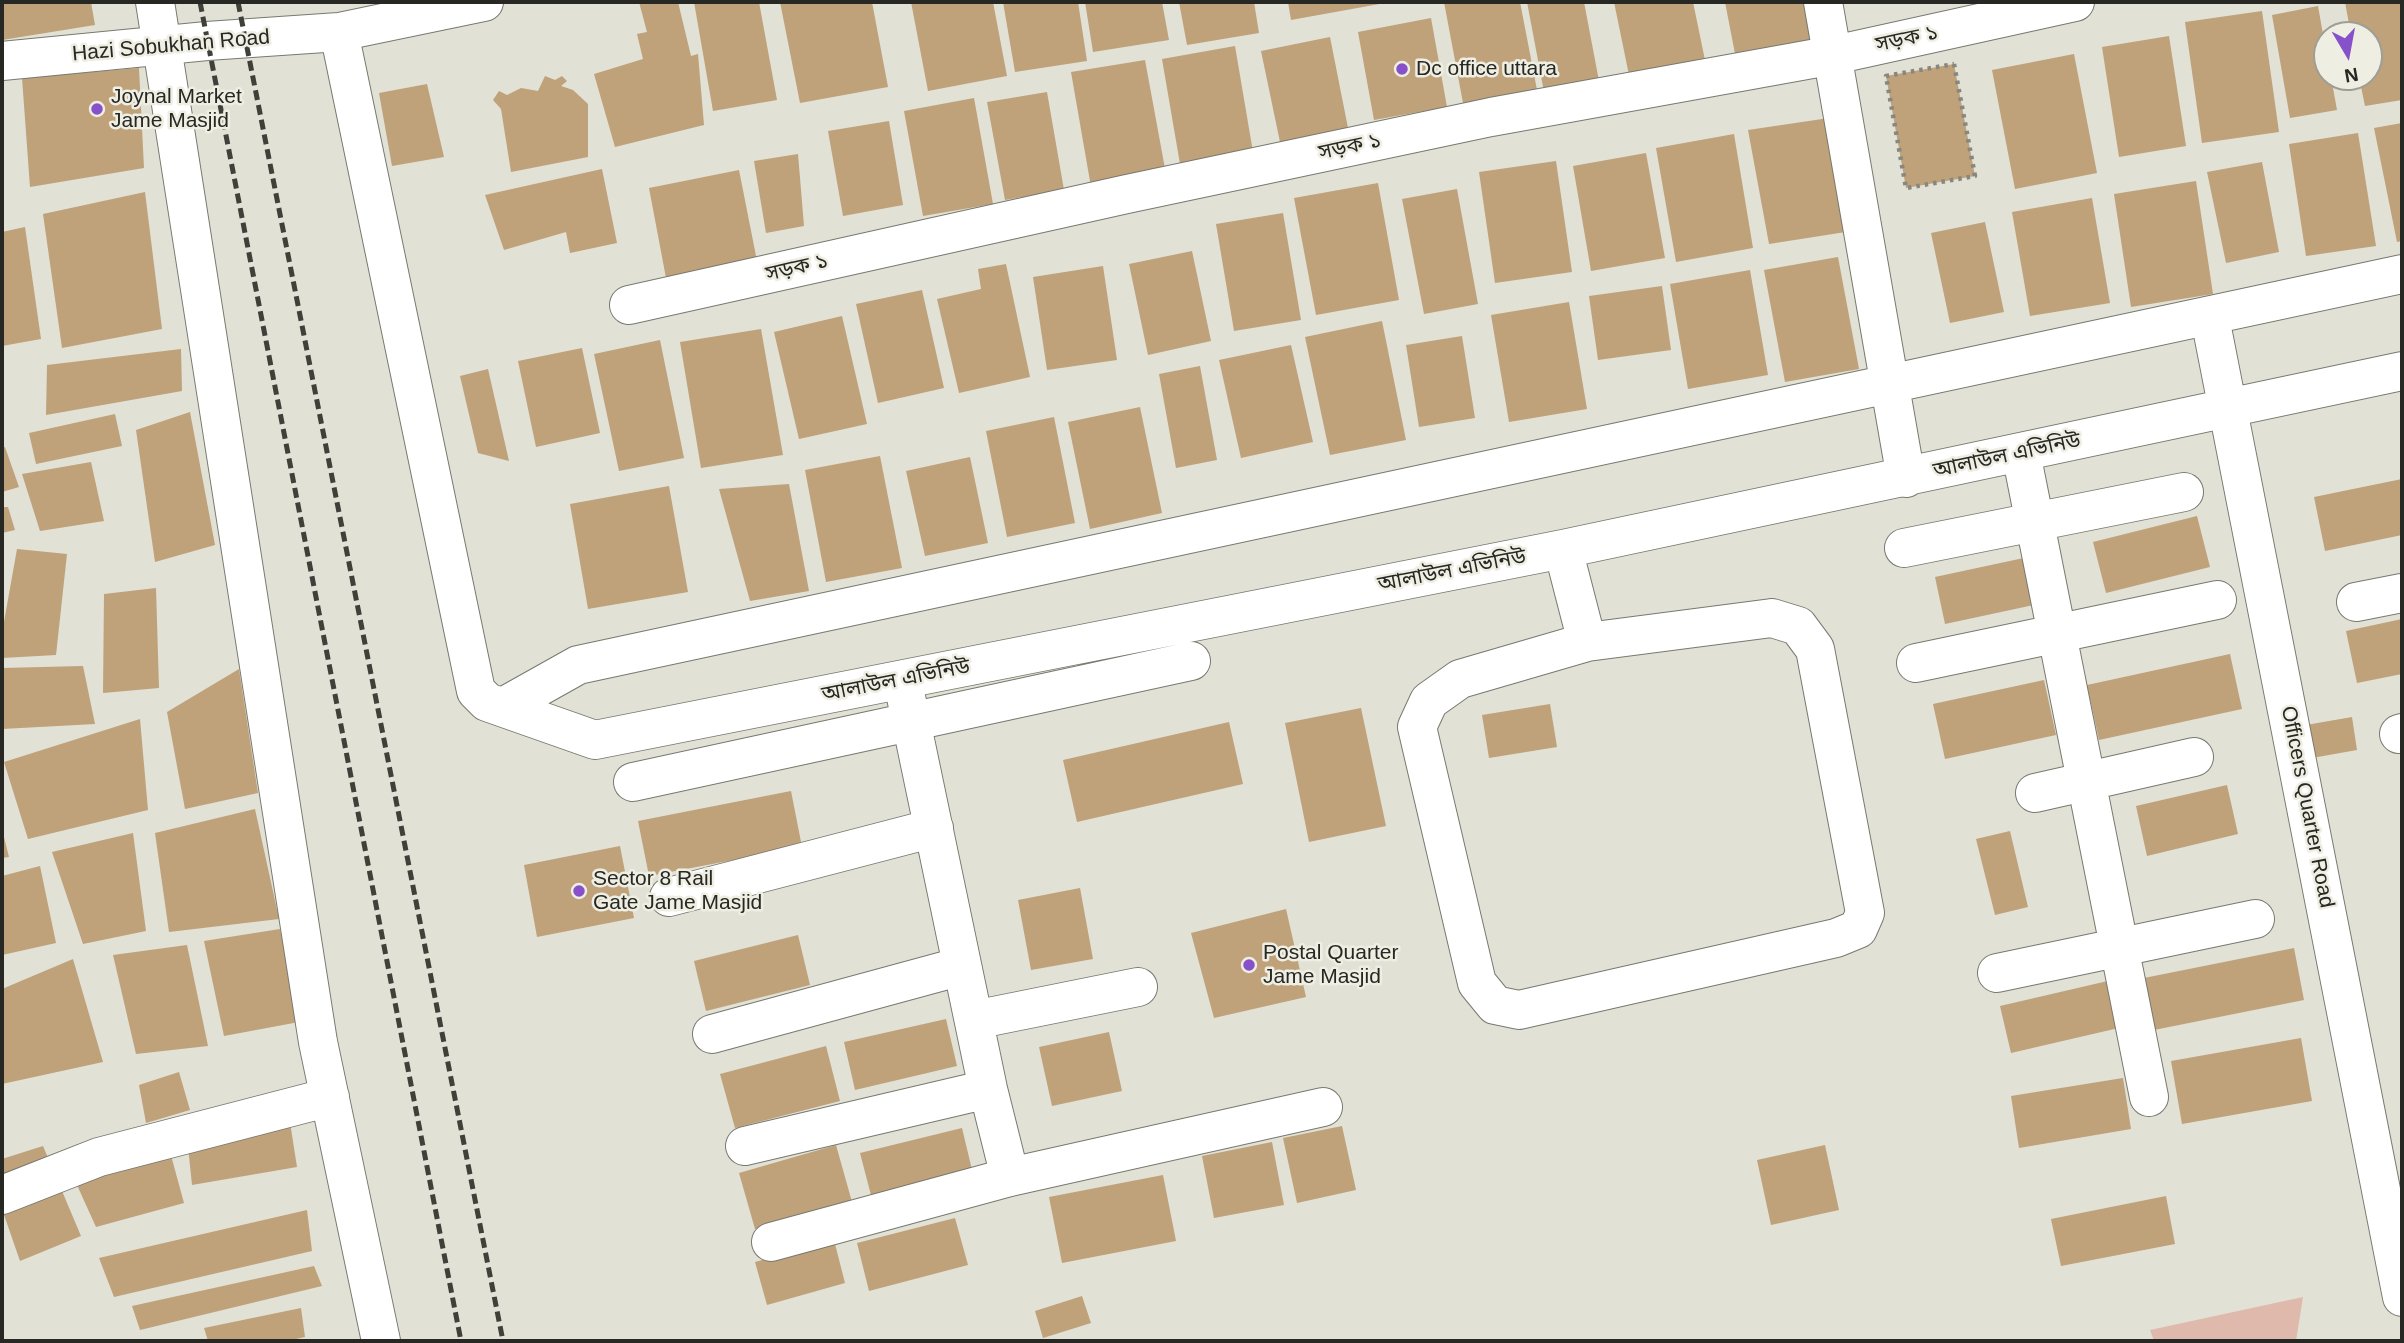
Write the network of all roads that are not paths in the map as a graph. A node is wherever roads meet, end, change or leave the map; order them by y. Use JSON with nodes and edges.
{"nodes":[{"id":1,"x":155,"y":2,"type":"edge"},
{"id":2,"x":484,"y":2,"type":"edge"},
{"id":3,"x":1822,"y":2,"type":"edge"},
{"id":4,"x":2075,"y":2,"type":"edge"},
{"id":5,"x":339,"y":32,"type":"junction"},
{"id":6,"x":164,"y":47,"type":"junction"},
{"id":7,"x":1834,"y":55,"type":"junction"},
{"id":8,"x":2,"y":61,"type":"edge"},
{"id":9,"x":2402,"y":274,"type":"edge"},
{"id":10,"x":629,"y":306,"type":"dead end"},
{"id":11,"x":2210,"y":318,"type":"junction"},
{"id":12,"x":2402,"y":371,"type":"edge"},
{"id":13,"x":1890,"y":386,"type":"junction"},
{"id":14,"x":2229,"y":410,"type":"junction"},
{"id":15,"x":2021,"y":453,"type":"junction"},
{"id":16,"x":1906,"y":478,"type":"junction"},
{"id":17,"x":2184,"y":492,"type":"dead end"},
{"id":18,"x":2035,"y":521,"type":"junction"},
{"id":19,"x":1904,"y":548,"type":"dead end"},
{"id":20,"x":1563,"y":549,"type":"junction"},
{"id":21,"x":2402,"y":593,"type":"edge"},
{"id":22,"x":2217,"y":600,"type":"dead end"},
{"id":23,"x":2356,"y":602,"type":"dead end"},
{"id":24,"x":2058,"y":635,"type":"junction"},
{"id":25,"x":1587,"y":642,"type":"junction"},
{"id":26,"x":1191,"y":662,"type":"dead end"},
{"id":27,"x":1916,"y":663,"type":"dead end"},
{"id":28,"x":902,"y":679,"type":"junction"},
{"id":29,"x":503,"y":707,"type":"junction"},
{"id":30,"x":911,"y":722,"type":"junction"},
{"id":31,"x":2194,"y":757,"type":"dead end"},
{"id":32,"x":2086,"y":781,"type":"junction"},
{"id":33,"x":633,"y":782,"type":"dead end"},
{"id":34,"x":2035,"y":793,"type":"dead end"},
{"id":35,"x":934,"y":828,"type":"junction"},
{"id":36,"x":669,"y":898,"type":"dead end"},
{"id":37,"x":2255,"y":919,"type":"dead end"},
{"id":38,"x":2119,"y":948,"type":"junction"},
{"id":39,"x":962,"y":966,"type":"junction"},
{"id":40,"x":1997,"y":972,"type":"dead end"},
{"id":41,"x":1138,"y":987,"type":"dead end"},
{"id":42,"x":974,"y":1020,"type":"junction"},
{"id":43,"x":712,"y":1034,"type":"dead end"},
{"id":44,"x":988,"y":1089,"type":"junction"},
{"id":45,"x":330,"y":1097,"type":"junction"},
{"id":46,"x":2149,"y":1097,"type":"dead end"},
{"id":47,"x":1323,"y":1107,"type":"dead end"},
{"id":48,"x":745,"y":1146,"type":"dead end"},
{"id":49,"x":1010,"y":1177,"type":"junction"},
{"id":50,"x":2,"y":1195,"type":"edge"},
{"id":51,"x":771,"y":1242,"type":"dead end"},
{"id":52,"x":2402,"y":1297,"type":"edge"},
{"id":53,"x":381,"y":1341,"type":"edge"}],
"edges":[{"from":1,"to":6,"type":"street"},
{"from":2,"to":5,"type":"street","name":"Hazi Sobukhan Road"},
{"from":3,"to":7,"type":"street"},
{"from":4,"to":7,"type":"street","name":"সড়ক ১"},
{"from":5,"to":6,"type":"street","name":"Hazi Sobukhan Road"},
{"from":5,"to":29,"type":"street","name":"আলাউল এভিনিউ"},
{"from":6,"to":8,"type":"street","name":"Hazi Sobukhan Road"},
{"from":6,"to":45,"type":"street"},
{"from":7,"to":10,"type":"street","name":"সড়ক ১"},
{"from":7,"to":13,"type":"street"},
{"from":9,"to":11,"type":"street"},
{"from":11,"to":13,"type":"street"},
{"from":11,"to":14,"type":"street","name":"Officers Quarter Road"},
{"from":12,"to":14,"type":"street","name":"আলাউল এভিনিউ"},
{"from":13,"to":16,"type":"street"},
{"from":13,"to":29,"type":"street"},
{"from":14,"to":15,"type":"street","name":"আলাউল এভিনিউ"},
{"from":14,"to":52,"type":"street","name":"Officers Quarter Road"},
{"from":15,"to":16,"type":"street","name":"আলাউল এভিনিউ"},
{"from":15,"to":18,"type":"street"},
{"from":16,"to":20,"type":"street","name":"আলাউল এভিনিউ"},
{"from":17,"to":18,"type":"street"},
{"from":18,"to":19,"type":"street"},
{"from":18,"to":24,"type":"street"},
{"from":20,"to":25,"type":"street"},
{"from":20,"to":28,"type":"street","name":"আলাউল এভিনিউ"},
{"from":21,"to":23,"type":"street"},
{"from":22,"to":24,"type":"street"},
{"from":24,"to":27,"type":"street"},
{"from":24,"to":32,"type":"street"},
{"from":25,"to":25,"type":"street"},
{"from":26,"to":30,"type":"street"},
{"from":28,"to":29,"type":"street","name":"আলাউল এভিনিউ"},
{"from":28,"to":30,"type":"street"},
{"from":30,"to":33,"type":"street"},
{"from":30,"to":35,"type":"street"},
{"from":31,"to":32,"type":"street"},
{"from":32,"to":34,"type":"street"},
{"from":32,"to":38,"type":"street"},
{"from":35,"to":36,"type":"street"},
{"from":35,"to":39,"type":"street"},
{"from":37,"to":38,"type":"street"},
{"from":38,"to":40,"type":"street"},
{"from":38,"to":46,"type":"street"},
{"from":39,"to":42,"type":"street"},
{"from":39,"to":43,"type":"street"},
{"from":41,"to":42,"type":"street"},
{"from":42,"to":44,"type":"street"},
{"from":44,"to":48,"type":"street"},
{"from":44,"to":49,"type":"street"},
{"from":45,"to":50,"type":"street"},
{"from":45,"to":53,"type":"street"},
{"from":47,"to":49,"type":"street"},
{"from":49,"to":51,"type":"street"}]}
